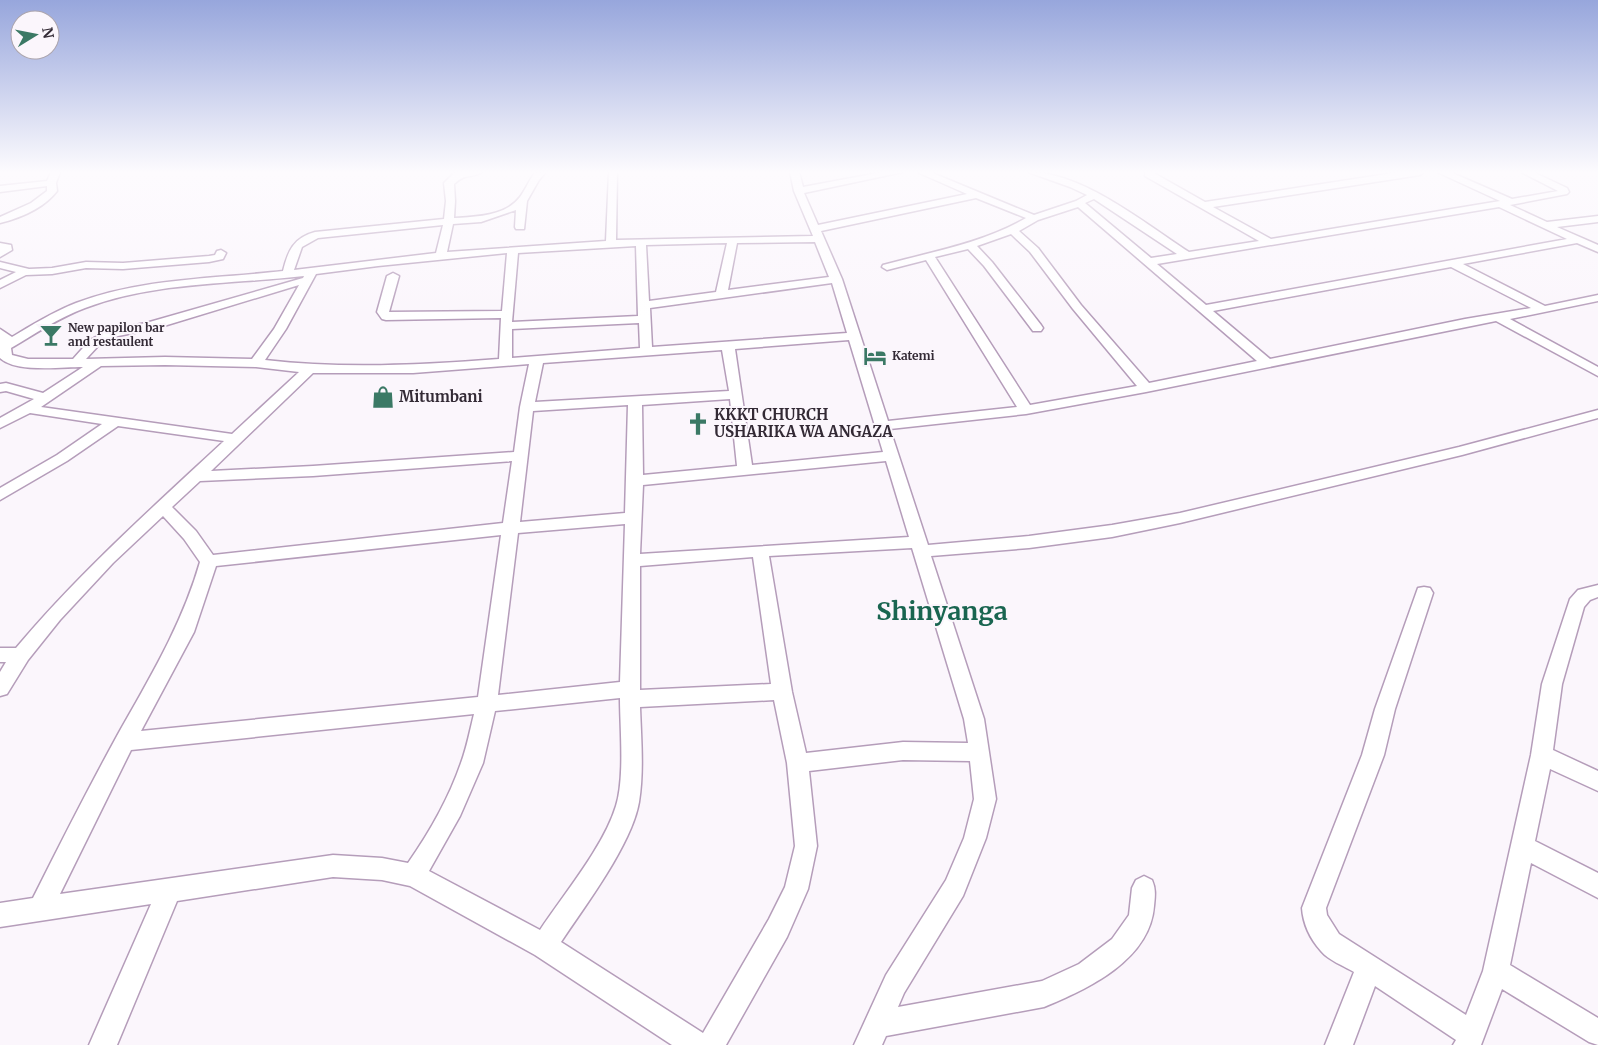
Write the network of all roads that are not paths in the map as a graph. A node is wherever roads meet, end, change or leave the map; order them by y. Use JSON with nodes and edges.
{"nodes":[{"id":1,"x":468,"y":221,"type":"edge"},
{"id":2,"x":520,"y":221,"type":"edge"},
{"id":3,"x":612,"y":221,"type":"edge"},
{"id":4,"x":812,"y":221,"type":"edge"},
{"id":5,"x":872,"y":221,"type":"edge"},
{"id":6,"x":1029,"y":221,"type":"edge"},
{"id":7,"x":1100,"y":221,"type":"edge"},
{"id":8,"x":1134,"y":221,"type":"edge"},
{"id":9,"x":1232,"y":221,"type":"edge"},
{"id":10,"x":1394,"y":221,"type":"edge"},
{"id":11,"x":1537,"y":221,"type":"edge"},
{"id":12,"x":1583,"y":221,"type":"edge"},
{"id":13,"x":448,"y":222,"type":"junction"},
{"id":14,"x":1547,"y":225,"type":"junction"},
{"id":15,"x":520,"y":227,"type":"dead end"},
{"id":16,"x":1013,"y":230,"type":"junction"},
{"id":17,"x":818,"y":234,"type":"junction"},
{"id":18,"x":733,"y":240,"type":"junction"},
{"id":19,"x":1578,"y":240,"type":"junction"},
{"id":20,"x":1267,"y":241,"type":"junction"},
{"id":21,"x":642,"y":242,"type":"junction"},
{"id":22,"x":611,"y":244,"type":"junction"},
{"id":23,"x":970,"y":245,"type":"junction"},
{"id":24,"x":0,"y":246,"type":"edge"},
{"id":25,"x":1598,"y":248,"type":"edge"},
{"id":26,"x":513,"y":251,"type":"junction"},
{"id":27,"x":221,"y":253,"type":"dead end"},
{"id":28,"x":0,"y":254,"type":"edge"},
{"id":29,"x":1186,"y":254,"type":"junction"},
{"id":30,"x":441,"y":256,"type":"junction"},
{"id":31,"x":929,"y":256,"type":"junction"},
{"id":32,"x":1148,"y":262,"type":"junction"},
{"id":33,"x":1452,"y":263,"type":"junction"},
{"id":34,"x":0,"y":265,"type":"edge"},
{"id":35,"x":887,"y":267,"type":"dead end"},
{"id":36,"x":26,"y":272,"type":"junction"},
{"id":37,"x":287,"y":275,"type":"junction"},
{"id":38,"x":311,"y":275,"type":"junction"},
{"id":39,"x":392,"y":276,"type":"dead end"},
{"id":40,"x":836,"y":279,"type":"junction"},
{"id":41,"x":0,"y":285,"type":"edge"},
{"id":42,"x":721,"y":296,"type":"junction"},
{"id":43,"x":1598,"y":298,"type":"edge"},
{"id":44,"x":645,"y":305,"type":"junction"},
{"id":45,"x":1204,"y":309,"type":"junction"},
{"id":46,"x":1543,"y":310,"type":"junction"},
{"id":47,"x":1499,"y":318,"type":"junction"},
{"id":48,"x":645,"y":319,"type":"junction"},
{"id":49,"x":506,"y":320,"type":"junction"},
{"id":50,"x":1037,"y":328,"type":"dead end"},
{"id":51,"x":0,"y":333,"type":"edge"},
{"id":52,"x":854,"y":336,"type":"junction"},
{"id":53,"x":730,"y":346,"type":"junction"},
{"id":54,"x":4,"y":347,"type":"junction"},
{"id":55,"x":646,"y":352,"type":"junction"},
{"id":56,"x":537,"y":359,"type":"junction"},
{"id":57,"x":101,"y":361,"type":"junction"},
{"id":58,"x":505,"y":361,"type":"junction"},
{"id":59,"x":78,"y":362,"type":"junction"},
{"id":60,"x":256,"y":363,"type":"junction"},
{"id":61,"x":1266,"y":363,"type":"junction"},
{"id":62,"x":310,"y":369,"type":"junction"},
{"id":63,"x":1598,"y":372,"type":"edge"},
{"id":64,"x":0,"y":388,"type":"edge"},
{"id":65,"x":1146,"y":388,"type":"junction"},
{"id":66,"x":736,"y":395,"type":"junction"},
{"id":67,"x":45,"y":398,"type":"junction"},
{"id":68,"x":635,"y":400,"type":"junction"},
{"id":69,"x":527,"y":407,"type":"junction"},
{"id":70,"x":28,"y":409,"type":"junction"},
{"id":71,"x":1026,"y":410,"type":"junction"},
{"id":72,"x":1598,"y":414,"type":"edge"},
{"id":73,"x":116,"y":421,"type":"junction"},
{"id":74,"x":0,"y":424,"type":"edge"},
{"id":75,"x":881,"y":426,"type":"junction"},
{"id":76,"x":237,"y":439,"type":"junction"},
{"id":77,"x":520,"y":456,"type":"junction"},
{"id":78,"x":890,"y":456,"type":"junction"},
{"id":79,"x":745,"y":469,"type":"junction"},
{"id":80,"x":196,"y":476,"type":"junction"},
{"id":81,"x":635,"y":481,"type":"junction"},
{"id":82,"x":0,"y":495,"type":"edge"},
{"id":83,"x":164,"y":508,"type":"junction"},
{"id":84,"x":633,"y":518,"type":"junction"},
{"id":85,"x":512,"y":528,"type":"junction"},
{"id":86,"x":919,"y":547,"type":"junction"},
{"id":87,"x":760,"y":551,"type":"junction"},
{"id":88,"x":209,"y":561,"type":"junction"},
{"id":89,"x":631,"y":561,"type":"junction"},
{"id":90,"x":1598,"y":591,"type":"edge"},
{"id":91,"x":1424,"y":593,"type":"dead end"},
{"id":92,"x":0,"y":655,"type":"edge"},
{"id":93,"x":21,"y":655,"type":"junction"},
{"id":94,"x":0,"y":688,"type":"edge"},
{"id":95,"x":782,"y":692,"type":"junction"},
{"id":96,"x":630,"y":694,"type":"junction"},
{"id":97,"x":487,"y":703,"type":"junction"},
{"id":98,"x":125,"y":742,"type":"junction"},
{"id":99,"x":980,"y":752,"type":"junction"},
{"id":100,"x":1542,"y":755,"type":"junction"},
{"id":101,"x":798,"y":763,"type":"junction"},
{"id":102,"x":1598,"y":780,"type":"edge"},
{"id":103,"x":1524,"y":848,"type":"junction"},
{"id":104,"x":413,"y":874,"type":"junction"},
{"id":105,"x":1598,"y":886,"type":"edge"},
{"id":106,"x":1144,"y":888,"type":"dead end"},
{"id":107,"x":170,"y":890,"type":"junction"},
{"id":108,"x":40,"y":909,"type":"junction"},
{"id":109,"x":0,"y":915,"type":"edge"},
{"id":110,"x":544,"y":946,"type":"junction"},
{"id":111,"x":1369,"y":967,"type":"junction"},
{"id":112,"x":1496,"y":971,"type":"junction"},
{"id":113,"x":1598,"y":1034,"type":"edge"},
{"id":114,"x":872,"y":1035,"type":"edge"},
{"id":115,"x":1469,"y":1039,"type":"edge"},
{"id":116,"x":103,"y":1045,"type":"edge"},
{"id":117,"x":696,"y":1045,"type":"edge"},
{"id":118,"x":711,"y":1045,"type":"edge"},
{"id":119,"x":1340,"y":1045,"type":"edge"}],
"edges":[{"from":1,"to":13,"type":"street"},
{"from":2,"to":15,"type":"street"},
{"from":3,"to":22,"type":"street"},
{"from":4,"to":17,"type":"street"},
{"from":5,"to":17,"type":"street"},
{"from":6,"to":16,"type":"street"},
{"from":7,"to":32,"type":"street"},
{"from":8,"to":29,"type":"street"},
{"from":9,"to":20,"type":"street"},
{"from":10,"to":20,"type":"street"},
{"from":11,"to":14,"type":"street"},
{"from":12,"to":14,"type":"street"},
{"from":13,"to":30,"type":"street"},
{"from":13,"to":37,"type":"street"},
{"from":14,"to":19,"type":"street"},
{"from":16,"to":23,"type":"street"},
{"from":16,"to":65,"type":"street"},
{"from":17,"to":18,"type":"street"},
{"from":17,"to":40,"type":"street"},
{"from":18,"to":21,"type":"street"},
{"from":18,"to":42,"type":"street"},
{"from":19,"to":25,"type":"street"},
{"from":19,"to":33,"type":"street"},
{"from":20,"to":29,"type":"street"},
{"from":21,"to":22,"type":"street"},
{"from":21,"to":44,"type":"street"},
{"from":22,"to":26,"type":"street"},
{"from":23,"to":31,"type":"street"},
{"from":23,"to":50,"type":"street"},
{"from":24,"to":28,"type":"street"},
{"from":26,"to":30,"type":"street"},
{"from":26,"to":49,"type":"street"},
{"from":27,"to":36,"type":"street"},
{"from":29,"to":32,"type":"street"},
{"from":30,"to":38,"type":"street"},
{"from":31,"to":35,"type":"street"},
{"from":31,"to":71,"type":"street"},
{"from":32,"to":45,"type":"street"},
{"from":33,"to":45,"type":"street"},
{"from":33,"to":46,"type":"street"},
{"from":34,"to":36,"type":"street"},
{"from":36,"to":41,"type":"street"},
{"from":37,"to":38,"type":"street"},
{"from":37,"to":54,"type":"street"},
{"from":38,"to":59,"type":"street"},
{"from":38,"to":60,"type":"street"},
{"from":39,"to":49,"type":"street"},
{"from":40,"to":42,"type":"street"},
{"from":40,"to":52,"type":"street"},
{"from":42,"to":44,"type":"street"},
{"from":43,"to":46,"type":"street"},
{"from":44,"to":48,"type":"street"},
{"from":45,"to":61,"type":"street"},
{"from":46,"to":47,"type":"street"},
{"from":47,"to":61,"type":"street"},
{"from":47,"to":63,"type":"street"},
{"from":48,"to":49,"type":"street"},
{"from":48,"to":55,"type":"street"},
{"from":49,"to":58,"type":"street"},
{"from":51,"to":54,"type":"street"},
{"from":52,"to":53,"type":"street"},
{"from":52,"to":75,"type":"street"},
{"from":53,"to":55,"type":"street"},
{"from":53,"to":66,"type":"street"},
{"from":54,"to":59,"type":"street"},
{"from":55,"to":56,"type":"street"},
{"from":56,"to":58,"type":"street"},
{"from":56,"to":69,"type":"street"},
{"from":57,"to":59,"type":"street"},
{"from":57,"to":60,"type":"street"},
{"from":57,"to":67,"type":"street"},
{"from":58,"to":62,"type":"street"},
{"from":60,"to":62,"type":"street"},
{"from":61,"to":65,"type":"street"},
{"from":62,"to":76,"type":"street"},
{"from":64,"to":67,"type":"street"},
{"from":65,"to":71,"type":"street"},
{"from":66,"to":68,"type":"street"},
{"from":66,"to":79,"type":"street"},
{"from":67,"to":70,"type":"street"},
{"from":68,"to":69,"type":"street"},
{"from":68,"to":81,"type":"street"},
{"from":69,"to":77,"type":"street"},
{"from":70,"to":73,"type":"street"},
{"from":70,"to":74,"type":"street"},
{"from":71,"to":75,"type":"street"},
{"from":72,"to":86,"type":"street"},
{"from":73,"to":76,"type":"street"},
{"from":73,"to":82,"type":"street"},
{"from":75,"to":78,"type":"street"},
{"from":76,"to":80,"type":"street"},
{"from":77,"to":80,"type":"street"},
{"from":77,"to":85,"type":"street"},
{"from":78,"to":79,"type":"street"},
{"from":78,"to":86,"type":"street"},
{"from":79,"to":81,"type":"street"},
{"from":80,"to":83,"type":"street"},
{"from":81,"to":84,"type":"street"},
{"from":83,"to":88,"type":"street"},
{"from":83,"to":93,"type":"street"},
{"from":84,"to":85,"type":"street"},
{"from":84,"to":89,"type":"street"},
{"from":85,"to":88,"type":"street"},
{"from":85,"to":97,"type":"street"},
{"from":86,"to":87,"type":"street"},
{"from":86,"to":99,"type":"street"},
{"from":87,"to":89,"type":"street"},
{"from":87,"to":95,"type":"street"},
{"from":88,"to":98,"type":"street"},
{"from":89,"to":96,"type":"street"},
{"from":90,"to":100,"type":"street"},
{"from":91,"to":111,"type":"street"},
{"from":92,"to":93,"type":"street"},
{"from":93,"to":94,"type":"street"},
{"from":95,"to":96,"type":"street"},
{"from":95,"to":101,"type":"street"},
{"from":96,"to":97,"type":"street"},
{"from":96,"to":110,"type":"street"},
{"from":97,"to":98,"type":"street"},
{"from":97,"to":104,"type":"street"},
{"from":98,"to":108,"type":"street"},
{"from":99,"to":101,"type":"street"},
{"from":99,"to":114,"type":"street"},
{"from":100,"to":102,"type":"street"},
{"from":100,"to":103,"type":"street"},
{"from":101,"to":118,"type":"street"},
{"from":103,"to":105,"type":"street"},
{"from":103,"to":112,"type":"street"},
{"from":104,"to":107,"type":"street"},
{"from":104,"to":110,"type":"street"},
{"from":106,"to":114,"type":"street"},
{"from":107,"to":108,"type":"street"},
{"from":107,"to":116,"type":"street"},
{"from":108,"to":109,"type":"street"},
{"from":110,"to":117,"type":"street"},
{"from":111,"to":115,"type":"street"},
{"from":111,"to":119,"type":"street"},
{"from":112,"to":113,"type":"street"},
{"from":112,"to":115,"type":"street"}]}
